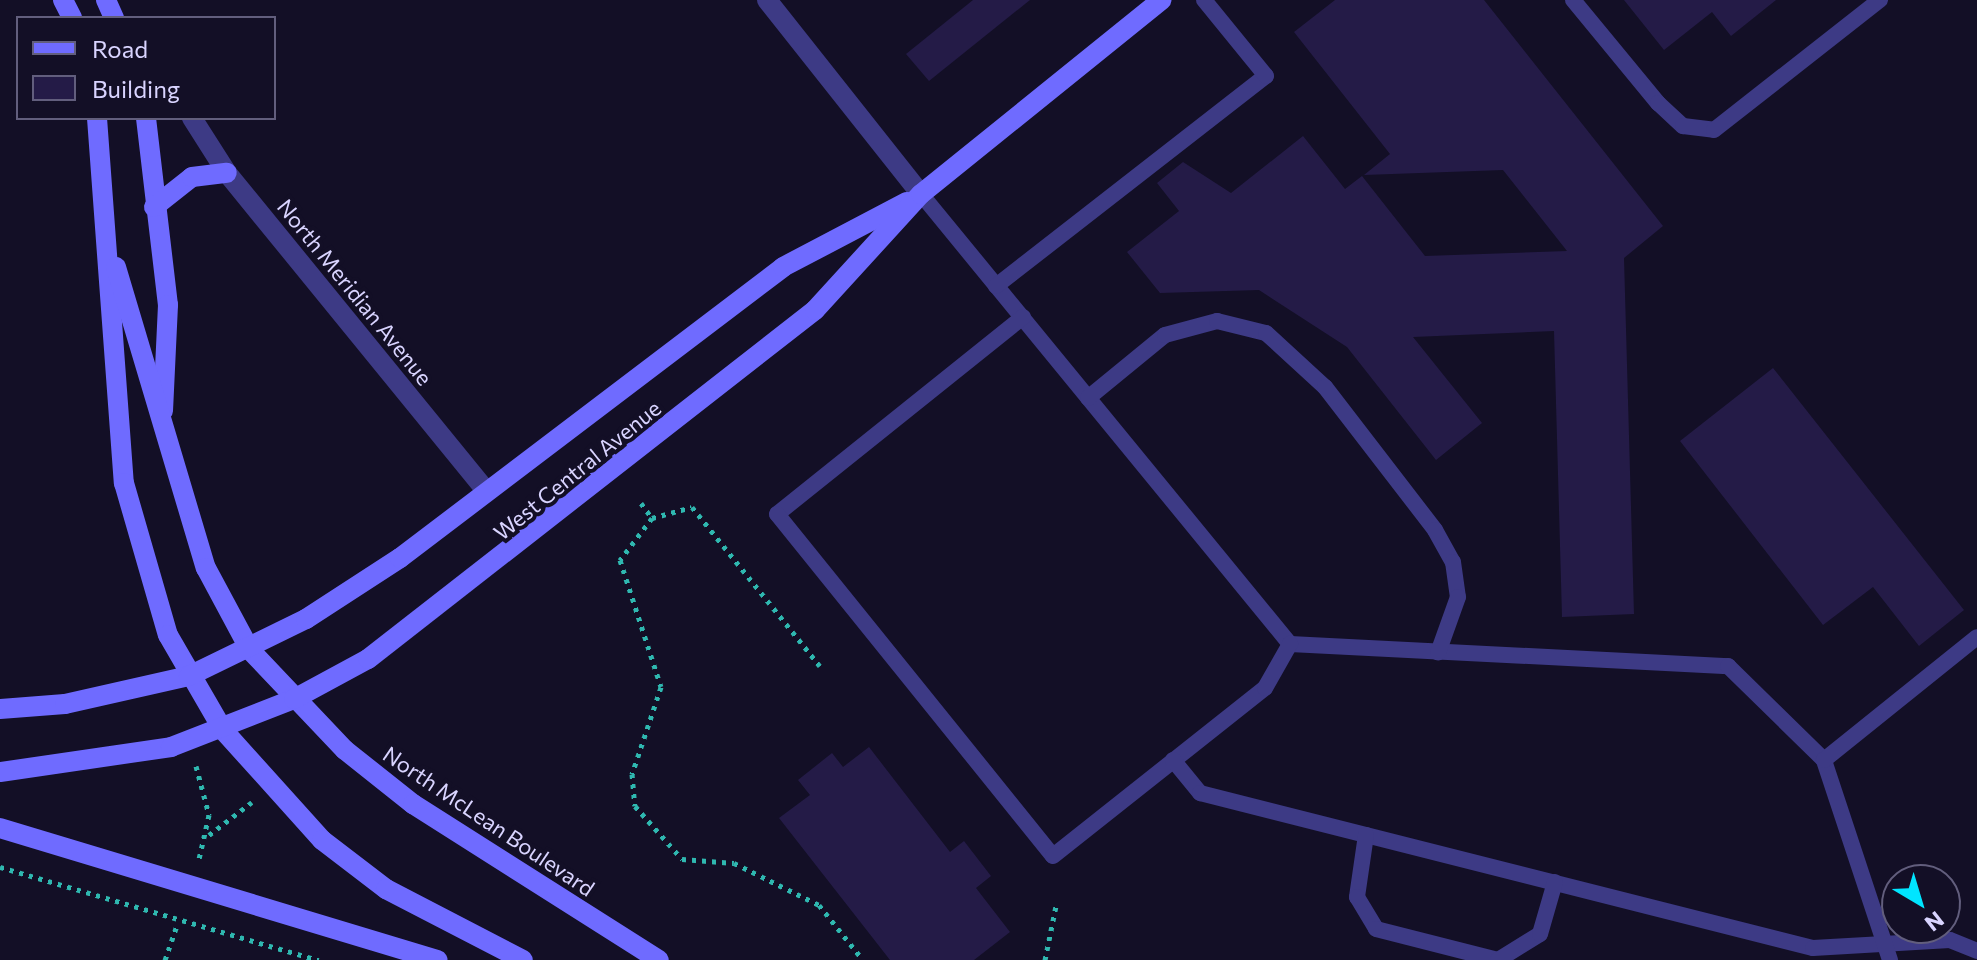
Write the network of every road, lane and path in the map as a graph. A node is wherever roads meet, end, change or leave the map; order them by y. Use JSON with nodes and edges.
{"nodes":[{"id":1,"x":107,"y":0,"type":"edge"},
{"id":2,"x":767,"y":0,"type":"edge"},
{"id":3,"x":1161,"y":0,"type":"edge"},
{"id":4,"x":1204,"y":0,"type":"edge"},
{"id":5,"x":1573,"y":0,"type":"edge"},
{"id":6,"x":1880,"y":0,"type":"edge"},
{"id":7,"x":119,"y":16,"type":"edge"},
{"id":8,"x":97,"y":120,"type":"edge"},
{"id":9,"x":146,"y":120,"type":"edge"},
{"id":10,"x":193,"y":120,"type":"edge"},
{"id":11,"x":227,"y":173,"type":"junction"},
{"id":12,"x":921,"y":194,"type":"junction"},
{"id":13,"x":154,"y":207,"type":"junction"},
{"id":14,"x":104,"y":221,"type":"junction"},
{"id":15,"x":996,"y":286,"type":"junction"},
{"id":16,"x":1023,"y":317,"type":"junction"},
{"id":17,"x":1088,"y":398,"type":"junction"},
{"id":18,"x":162,"y":427,"type":"junction"},
{"id":19,"x":486,"y":491,"type":"junction"},
{"id":20,"x":641,"y":503,"type":"dead end"},
{"id":21,"x":652,"y":518,"type":"junction"},
{"id":22,"x":1977,"y":637,"type":"edge"},
{"id":23,"x":1290,"y":644,"type":"junction"},
{"id":24,"x":250,"y":650,"type":"junction"},
{"id":25,"x":1438,"y":653,"type":"junction"},
{"id":26,"x":820,"y":666,"type":"dead end"},
{"id":27,"x":189,"y":676,"type":"junction"},
{"id":28,"x":294,"y":699,"type":"junction"},
{"id":29,"x":0,"y":709,"type":"edge"},
{"id":30,"x":223,"y":730,"type":"junction"},
{"id":31,"x":1173,"y":760,"type":"junction"},
{"id":32,"x":1824,"y":760,"type":"junction"},
{"id":33,"x":196,"y":765,"type":"dead end"},
{"id":34,"x":0,"y":772,"type":"edge"},
{"id":35,"x":259,"y":796,"type":"dead end"},
{"id":36,"x":0,"y":828,"type":"edge"},
{"id":37,"x":208,"y":835,"type":"junction"},
{"id":38,"x":1366,"y":835,"type":"junction"},
{"id":39,"x":199,"y":859,"type":"dead end"},
{"id":40,"x":0,"y":867,"type":"edge"},
{"id":41,"x":1555,"y":882,"type":"junction"},
{"id":42,"x":1056,"y":906,"type":"dead end"},
{"id":43,"x":177,"y":926,"type":"junction"},
{"id":44,"x":1977,"y":951,"type":"edge"},
{"id":45,"x":1890,"y":952,"type":"edge"},
{"id":46,"x":165,"y":960,"type":"edge"},
{"id":47,"x":319,"y":960,"type":"edge"},
{"id":48,"x":438,"y":960,"type":"edge"},
{"id":49,"x":523,"y":960,"type":"edge"},
{"id":50,"x":659,"y":960,"type":"edge"},
{"id":51,"x":863,"y":960,"type":"edge"},
{"id":52,"x":1045,"y":960,"type":"edge"}],
"edges":[{"from":1,"to":7,"type":"street"},
{"from":2,"to":12,"type":"street"},
{"from":3,"to":12,"type":"main road","name":"West Central Avenue"},
{"from":4,"to":15,"type":"lane"},
{"from":5,"to":6,"type":"lane"},
{"from":8,"to":14,"type":"main road"},
{"from":9,"to":13,"type":"main road"},
{"from":10,"to":11,"type":"street","name":"North Meridian Avenue"},
{"from":11,"to":13,"type":"main road"},
{"from":11,"to":19,"type":"street","name":"North Meridian Avenue"},
{"from":12,"to":15,"type":"lane"},
{"from":12,"to":19,"type":"main road","name":"West Central Avenue"},
{"from":12,"to":28,"type":"main road","name":"West Central Avenue"},
{"from":13,"to":18,"type":"main road"},
{"from":14,"to":18,"type":"main road"},
{"from":14,"to":27,"type":"main road"},
{"from":15,"to":16,"type":"lane"},
{"from":16,"to":17,"type":"lane"},
{"from":16,"to":31,"type":"lane"},
{"from":17,"to":23,"type":"lane"},
{"from":17,"to":25,"type":"lane"},
{"from":18,"to":24,"type":"main road"},
{"from":19,"to":24,"type":"main road","name":"West Central Avenue"},
{"from":20,"to":21,"type":"path"},
{"from":21,"to":26,"type":"path"},
{"from":21,"to":51,"type":"path"},
{"from":22,"to":32,"type":"lane"},
{"from":23,"to":25,"type":"lane"},
{"from":23,"to":31,"type":"lane"},
{"from":24,"to":27,"type":"main road"},
{"from":24,"to":28,"type":"main road","name":"North McLean Boulevard"},
{"from":25,"to":32,"type":"lane"},
{"from":27,"to":29,"type":"main road"},
{"from":27,"to":30,"type":"main road"},
{"from":28,"to":30,"type":"main road","name":"West Central Avenue"},
{"from":28,"to":50,"type":"main road","name":"North McLean Boulevard"},
{"from":30,"to":34,"type":"main road"},
{"from":30,"to":49,"type":"main road"},
{"from":31,"to":38,"type":"lane"},
{"from":32,"to":45,"type":"lane"},
{"from":33,"to":37,"type":"path"},
{"from":35,"to":37,"type":"path"},
{"from":36,"to":48,"type":"main road"},
{"from":37,"to":39,"type":"path"},
{"from":38,"to":41,"type":"lane"},
{"from":38,"to":41,"type":"lane"},
{"from":40,"to":43,"type":"path"},
{"from":41,"to":45,"type":"lane"},
{"from":42,"to":52,"type":"path"},
{"from":43,"to":46,"type":"path"},
{"from":43,"to":47,"type":"path"},
{"from":44,"to":45,"type":"lane"}]}
